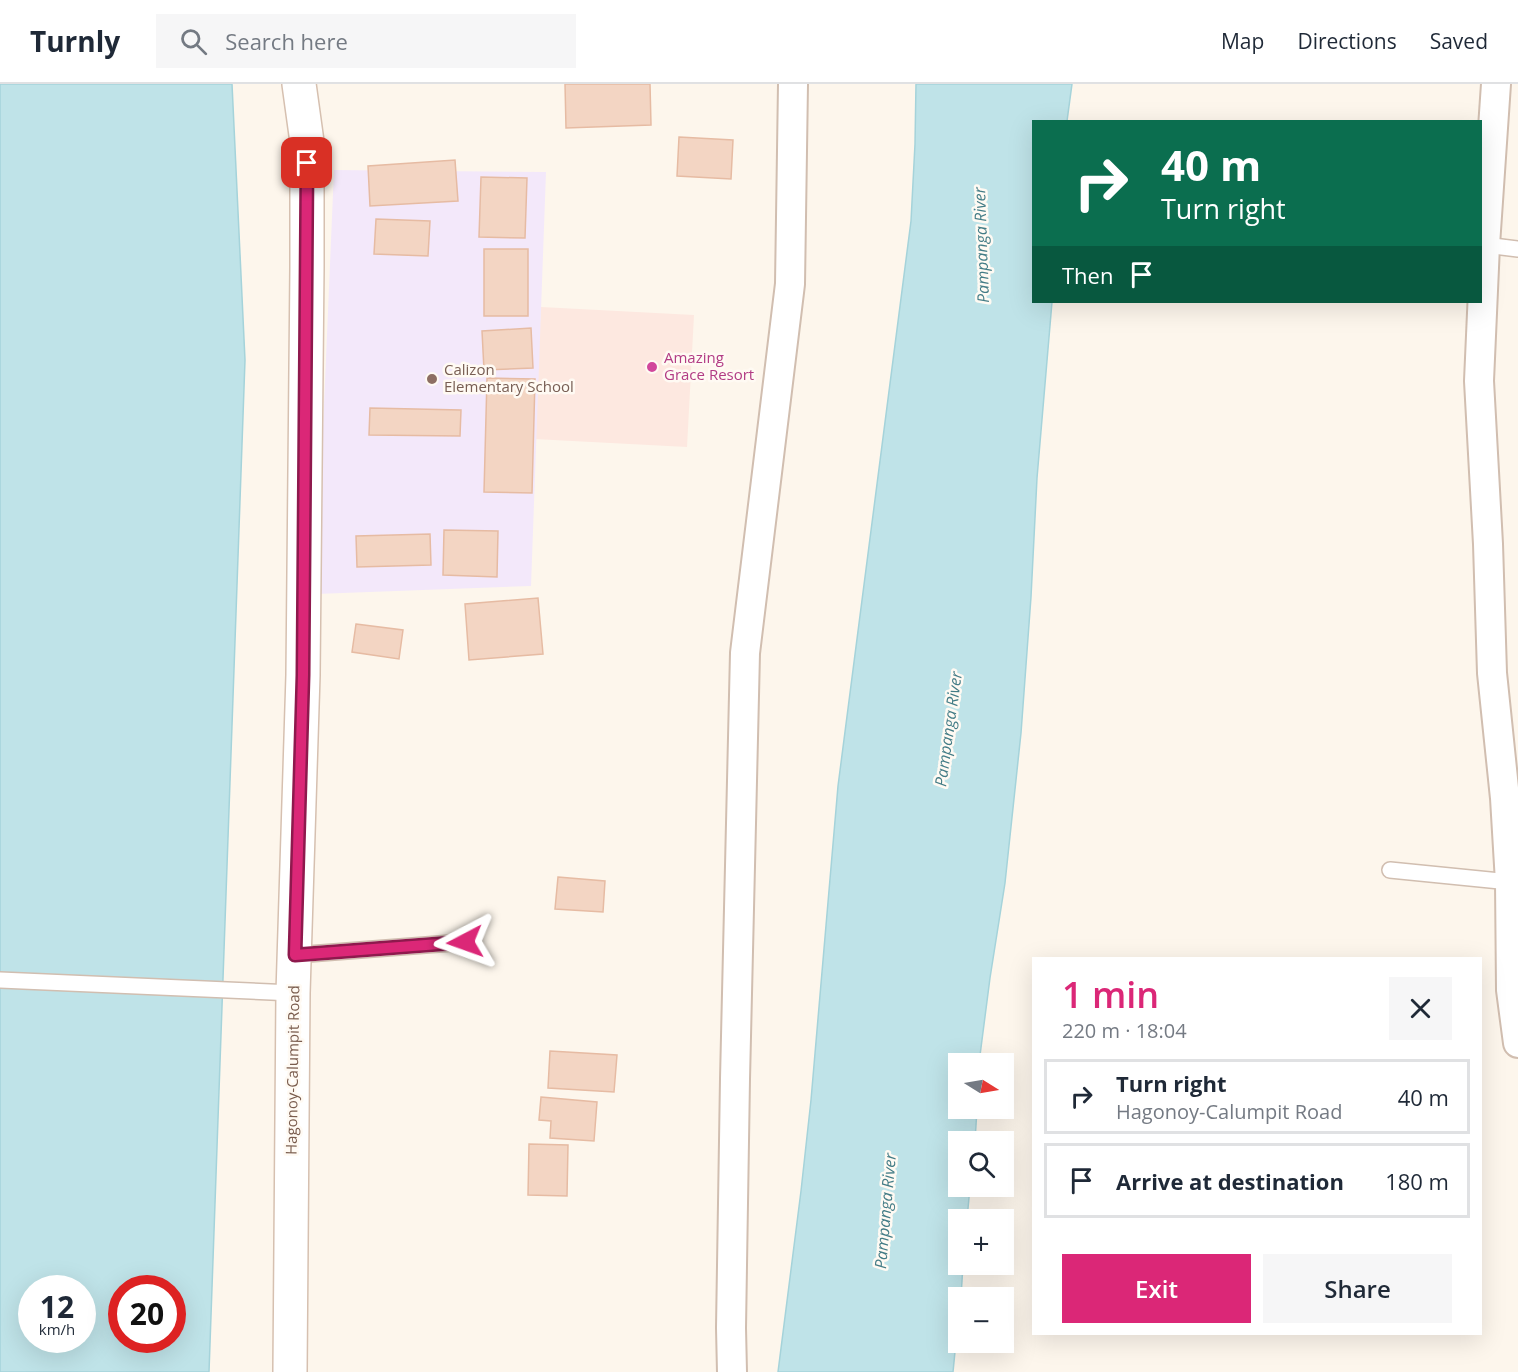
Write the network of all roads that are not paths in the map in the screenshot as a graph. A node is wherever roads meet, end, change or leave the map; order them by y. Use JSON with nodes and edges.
{"nodes":[{"id":1,"x":299,"y":84,"type":"edge"},
{"id":2,"x":793,"y":84,"type":"edge"},
{"id":3,"x":1496,"y":84,"type":"edge"},
{"id":4,"x":1485,"y":245,"type":"junction"},
{"id":5,"x":1518,"y":249,"type":"edge"},
{"id":6,"x":1390,"y":870,"type":"dead end"},
{"id":7,"x":1510,"y":882,"type":"junction"},
{"id":8,"x":465,"y":942,"type":"dead end"},
{"id":9,"x":295,"y":955,"type":"junction"},
{"id":10,"x":0,"y":980,"type":"edge"},
{"id":11,"x":1515,"y":990,"type":"edge"},
{"id":12,"x":293,"y":993,"type":"junction"},
{"id":13,"x":1518,"y":1043,"type":"edge"},
{"id":14,"x":290,"y":1372,"type":"edge"},
{"id":15,"x":732,"y":1372,"type":"edge"}],
"edges":[{"from":1,"to":9,"type":"main road","name":"Hagonoy-Calumpit Road"},
{"from":2,"to":15,"type":"street"},
{"from":3,"to":4,"type":"street"},
{"from":4,"to":5,"type":"lane"},
{"from":4,"to":7,"type":"street"},
{"from":6,"to":7,"type":"lane"},
{"from":7,"to":11,"type":"street"},
{"from":8,"to":9,"type":"lane"},
{"from":9,"to":12,"type":"main road","name":"Hagonoy-Calumpit Road"},
{"from":10,"to":12,"type":"lane"},
{"from":11,"to":13,"type":"street"},
{"from":12,"to":14,"type":"main road","name":"Hagonoy-Calumpit Road"}]}
